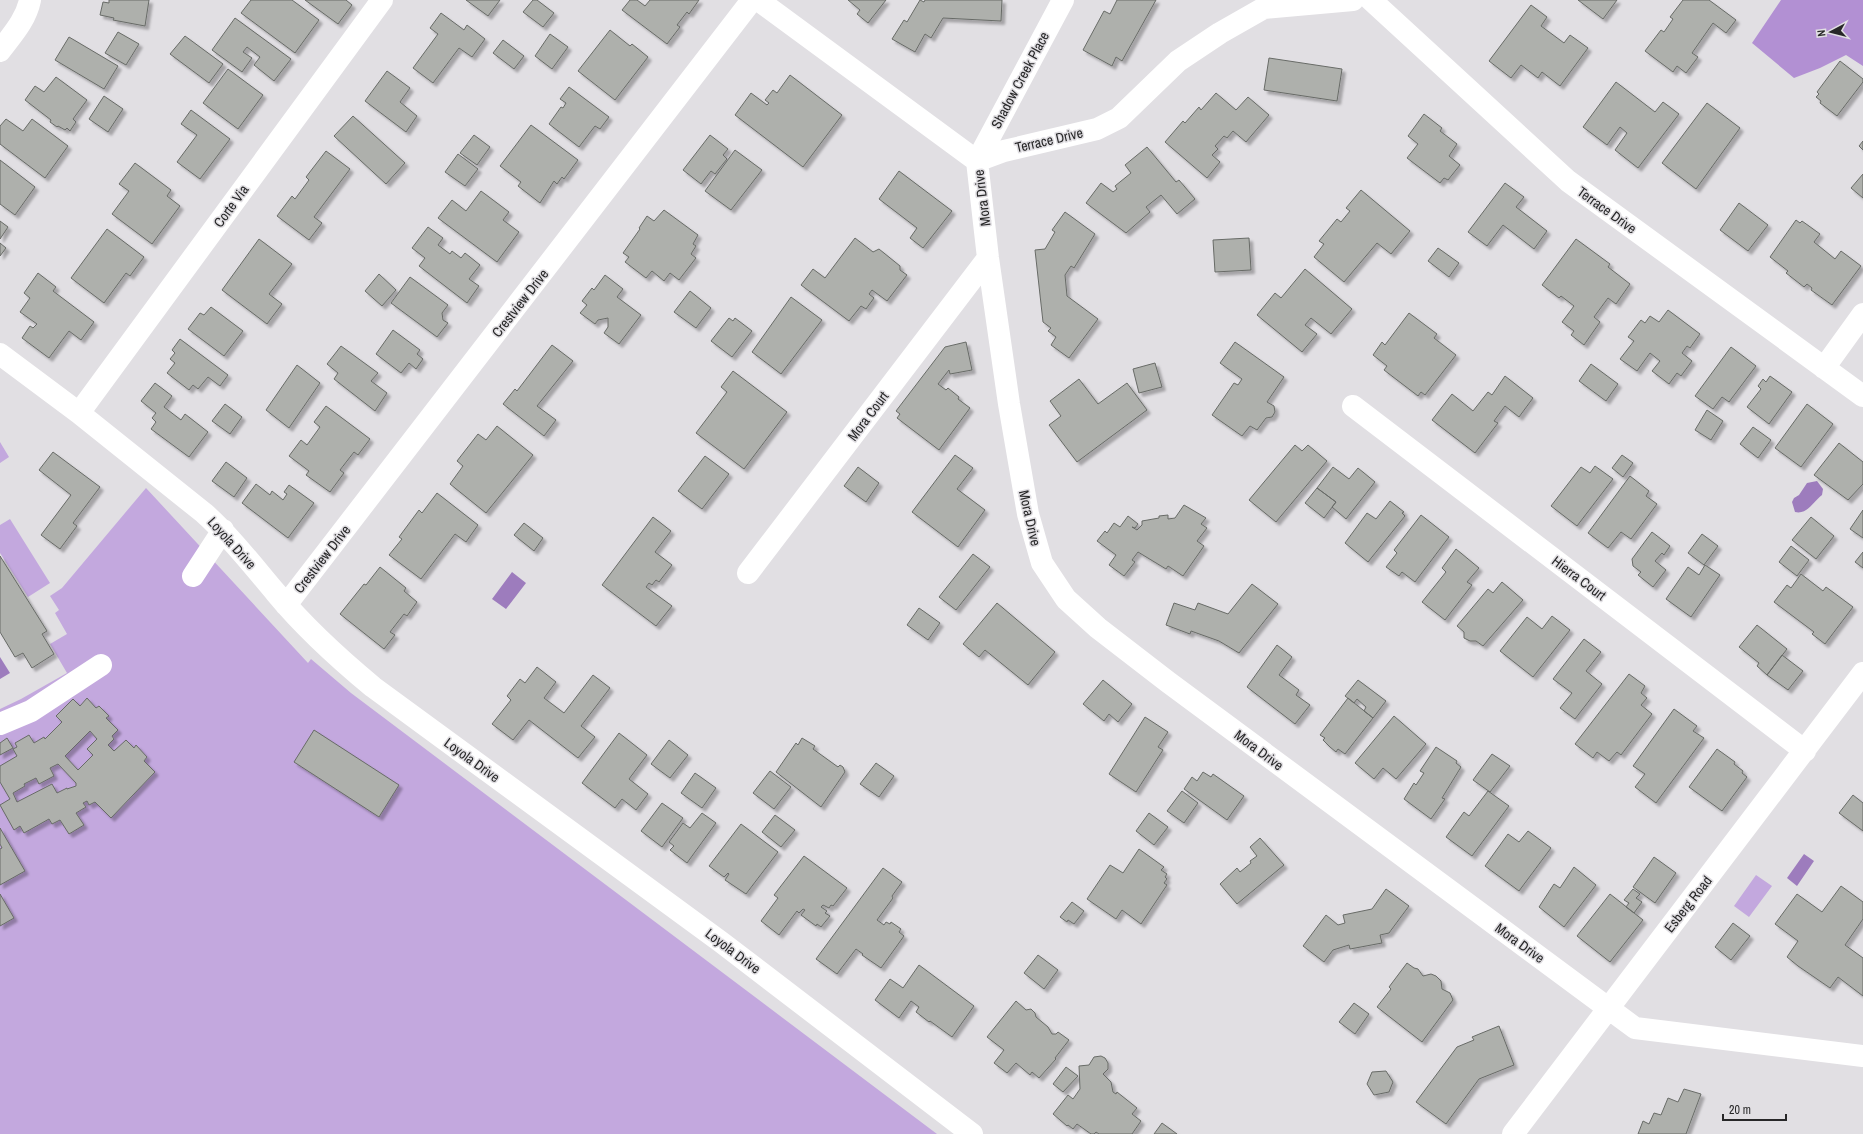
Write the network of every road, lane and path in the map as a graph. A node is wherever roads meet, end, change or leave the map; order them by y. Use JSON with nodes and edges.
{"nodes":[{"id":1,"x":30,"y":0,"type":"edge"},
{"id":2,"x":382,"y":0,"type":"edge"},
{"id":3,"x":752,"y":0,"type":"edge"},
{"id":4,"x":758,"y":0,"type":"edge"},
{"id":5,"x":1063,"y":0,"type":"edge"},
{"id":6,"x":1353,"y":0,"type":"edge"},
{"id":7,"x":1371,"y":0,"type":"edge"},
{"id":8,"x":0,"y":51,"type":"edge"},
{"id":9,"x":977,"y":161,"type":"junction"},
{"id":10,"x":988,"y":258,"type":"junction"},
{"id":11,"x":1863,"y":314,"type":"edge"},
{"id":12,"x":0,"y":354,"type":"edge"},
{"id":13,"x":1824,"y":368,"type":"junction"},
{"id":14,"x":1863,"y":396,"type":"edge"},
{"id":15,"x":1354,"y":406,"type":"dead end"},
{"id":16,"x":79,"y":413,"type":"junction"},
{"id":17,"x":223,"y":530,"type":"junction"},
{"id":18,"x":748,"y":573,"type":"dead end"},
{"id":19,"x":193,"y":576,"type":"dead end"},
{"id":20,"x":286,"y":605,"type":"junction"},
{"id":21,"x":101,"y":665,"type":"dead end"},
{"id":22,"x":1863,"y":673,"type":"edge"},
{"id":23,"x":0,"y":724,"type":"edge"},
{"id":24,"x":1805,"y":751,"type":"junction"},
{"id":25,"x":1608,"y":1008,"type":"junction"},
{"id":26,"x":1863,"y":1056,"type":"edge"},
{"id":27,"x":972,"y":1134,"type":"edge"},
{"id":28,"x":1513,"y":1134,"type":"edge"}],
"edges":[{"from":1,"to":8,"type":"street"},
{"from":2,"to":16,"type":"street","name":"Corte Via"},
{"from":3,"to":20,"type":"street","name":"Crestview Drive"},
{"from":4,"to":9,"type":"street"},
{"from":5,"to":9,"type":"street","name":"Shadow Creek Place"},
{"from":6,"to":9,"type":"street","name":"Terrace Drive"},
{"from":7,"to":13,"type":"street","name":"Terrace Drive"},
{"from":9,"to":10,"type":"street","name":"Mora Drive"},
{"from":10,"to":18,"type":"street","name":"Mora Court"},
{"from":10,"to":25,"type":"street","name":"Mora Drive"},
{"from":11,"to":13,"type":"street"},
{"from":12,"to":16,"type":"street","name":"Loyola Drive"},
{"from":13,"to":14,"type":"street","name":"Terrace Drive"},
{"from":15,"to":24,"type":"street","name":"Hierra Court"},
{"from":16,"to":17,"type":"street","name":"Loyola Drive"},
{"from":17,"to":19,"type":"street"},
{"from":17,"to":20,"type":"street","name":"Loyola Drive"},
{"from":20,"to":27,"type":"street","name":"Loyola Drive"},
{"from":21,"to":23,"type":"street"},
{"from":22,"to":24,"type":"street","name":"Esberg Road"},
{"from":24,"to":25,"type":"street","name":"Esberg Road"},
{"from":25,"to":26,"type":"street","name":"Mora Drive"},
{"from":25,"to":28,"type":"street","name":"Esberg Road"}]}
